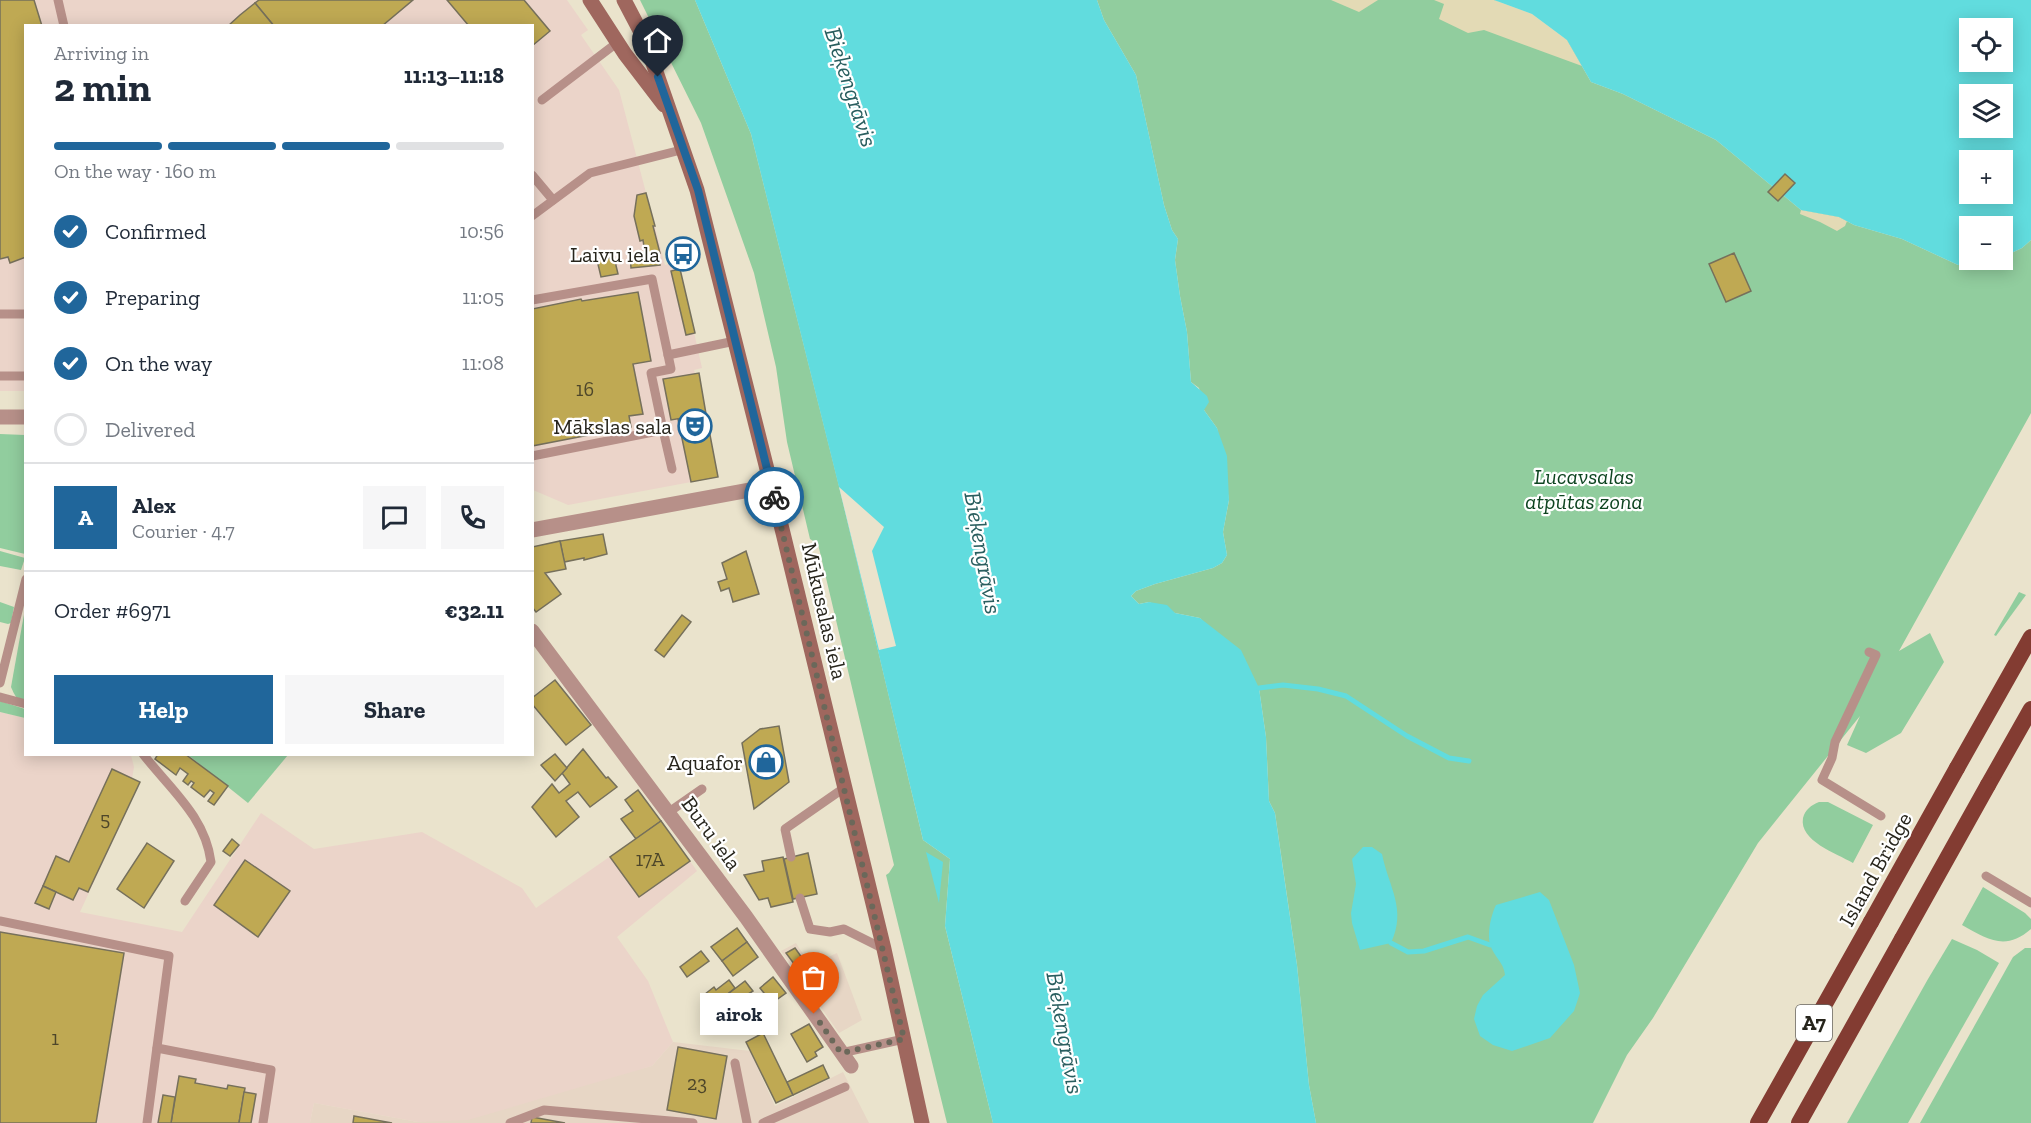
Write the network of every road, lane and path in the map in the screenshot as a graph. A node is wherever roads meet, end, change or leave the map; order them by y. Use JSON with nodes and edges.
{"nodes":[{"id":1,"x":58,"y":0,"type":"edge"},
{"id":2,"x":590,"y":0,"type":"edge"},
{"id":3,"x":624,"y":0,"type":"edge"},
{"id":4,"x":64,"y":24,"type":"edge"},
{"id":5,"x":618,"y":42,"type":"junction"},
{"id":6,"x":542,"y":100,"type":"dead end"},
{"id":7,"x":671,"y":114,"type":"junction"},
{"id":8,"x":685,"y":149,"type":"junction"},
{"id":9,"x":534,"y":177,"type":"edge"},
{"id":10,"x":554,"y":200,"type":"junction"},
{"id":11,"x":534,"y":215,"type":"edge"},
{"id":12,"x":534,"y":300,"type":"edge"},
{"id":13,"x":0,"y":314,"type":"edge"},
{"id":14,"x":24,"y":314,"type":"edge"},
{"id":15,"x":735,"y":341,"type":"junction"},
{"id":16,"x":668,"y":355,"type":"junction"},
{"id":17,"x":0,"y":376,"type":"edge"},
{"id":18,"x":24,"y":376,"type":"edge"},
{"id":19,"x":0,"y":417,"type":"edge"},
{"id":20,"x":24,"y":417,"type":"edge"},
{"id":21,"x":663,"y":430,"type":"junction"},
{"id":22,"x":534,"y":456,"type":"edge"},
{"id":23,"x":672,"y":469,"type":"dead end"},
{"id":24,"x":772,"y":486,"type":"junction"},
{"id":25,"x":534,"y":530,"type":"edge"},
{"id":26,"x":24,"y":587,"type":"edge"},
{"id":27,"x":534,"y":634,"type":"edge"},
{"id":28,"x":2031,"y":638,"type":"edge"},
{"id":29,"x":1869,"y":652,"type":"dead end"},
{"id":30,"x":0,"y":683,"type":"edge"},
{"id":31,"x":0,"y":697,"type":"edge"},
{"id":32,"x":24,"y":703,"type":"edge"},
{"id":33,"x":2031,"y":709,"type":"edge"},
{"id":34,"x":140,"y":756,"type":"edge"},
{"id":35,"x":145,"y":756,"type":"edge"},
{"id":36,"x":134,"y":760,"type":"dead end"},
{"id":37,"x":844,"y":788,"type":"junction"},
{"id":38,"x":702,"y":789,"type":"dead end"},
{"id":39,"x":669,"y":812,"type":"junction"},
{"id":40,"x":1881,"y":816,"type":"dead end"},
{"id":41,"x":791,"y":857,"type":"dead end"},
{"id":42,"x":1986,"y":876,"type":"dead end"},
{"id":43,"x":800,"y":897,"type":"dead end"},
{"id":44,"x":185,"y":901,"type":"dead end"},
{"id":45,"x":2031,"y":903,"type":"edge"},
{"id":46,"x":0,"y":921,"type":"edge"},
{"id":47,"x":884,"y":949,"type":"junction"},
{"id":48,"x":904,"y":1039,"type":"junction"},
{"id":49,"x":157,"y":1048,"type":"junction"},
{"id":50,"x":841,"y":1053,"type":"junction"},
{"id":51,"x":735,"y":1063,"type":"dead end"},
{"id":52,"x":851,"y":1066,"type":"dead end"},
{"id":53,"x":844,"y":1087,"type":"dead end"},
{"id":54,"x":147,"y":1123,"type":"edge"},
{"id":55,"x":263,"y":1123,"type":"edge"},
{"id":56,"x":510,"y":1123,"type":"edge"},
{"id":57,"x":693,"y":1123,"type":"edge"},
{"id":58,"x":747,"y":1123,"type":"edge"},
{"id":59,"x":763,"y":1123,"type":"edge"},
{"id":60,"x":922,"y":1123,"type":"edge"},
{"id":61,"x":1758,"y":1123,"type":"edge"},
{"id":62,"x":1799,"y":1123,"type":"edge"}],
"edges":[{"from":1,"to":4,"type":"lane"},
{"from":2,"to":5,"type":"main road","name":"Mūkusalas iela"},
{"from":3,"to":7,"type":"main road","name":"Mūkusalas iela"},
{"from":5,"to":6,"type":"lane"},
{"from":5,"to":7,"type":"main road","name":"Mūkusalas iela"},
{"from":7,"to":8,"type":"main road","name":"Mūkusalas iela"},
{"from":8,"to":10,"type":"lane"},
{"from":8,"to":15,"type":"main road","name":"Mūkusalas iela"},
{"from":9,"to":10,"type":"lane"},
{"from":10,"to":11,"type":"lane"},
{"from":12,"to":16,"type":"lane"},
{"from":13,"to":14,"type":"lane"},
{"from":15,"to":16,"type":"lane"},
{"from":15,"to":24,"type":"main road","name":"Mūkusalas iela"},
{"from":16,"to":21,"type":"lane"},
{"from":17,"to":18,"type":"lane"},
{"from":19,"to":20,"type":"street"},
{"from":21,"to":22,"type":"lane"},
{"from":21,"to":23,"type":"lane"},
{"from":24,"to":25,"type":"street"},
{"from":24,"to":37,"type":"main road","name":"Mūkusalas iela"},
{"from":26,"to":30,"type":"lane"},
{"from":27,"to":39,"type":"street","name":"Buru iela"},
{"from":28,"to":61,"type":"highway","name":"Island Bridge","number":"A7","bridge":true},
{"from":29,"to":40,"type":"lane"},
{"from":31,"to":32,"type":"lane"},
{"from":33,"to":62,"type":"highway","number":"A7","bridge":true},
{"from":34,"to":36,"type":"lane"},
{"from":35,"to":44,"type":"lane"},
{"from":37,"to":41,"type":"lane"},
{"from":37,"to":47,"type":"main road","name":"Mūkusalas iela"},
{"from":38,"to":39,"type":"lane"},
{"from":39,"to":50,"type":"street","name":"Buru iela"},
{"from":42,"to":45,"type":"lane"},
{"from":43,"to":47,"type":"lane"},
{"from":46,"to":49,"type":"lane"},
{"from":47,"to":48,"type":"main road","name":"Mūkusalas iela"},
{"from":48,"to":50,"type":"lane"},
{"from":48,"to":60,"type":"main road","name":"Mūkusalas iela"},
{"from":49,"to":54,"type":"lane"},
{"from":49,"to":55,"type":"lane"},
{"from":50,"to":52,"type":"street","name":"Buru iela"},
{"from":51,"to":58,"type":"lane"},
{"from":53,"to":59,"type":"lane"},
{"from":56,"to":57,"type":"lane"}]}
